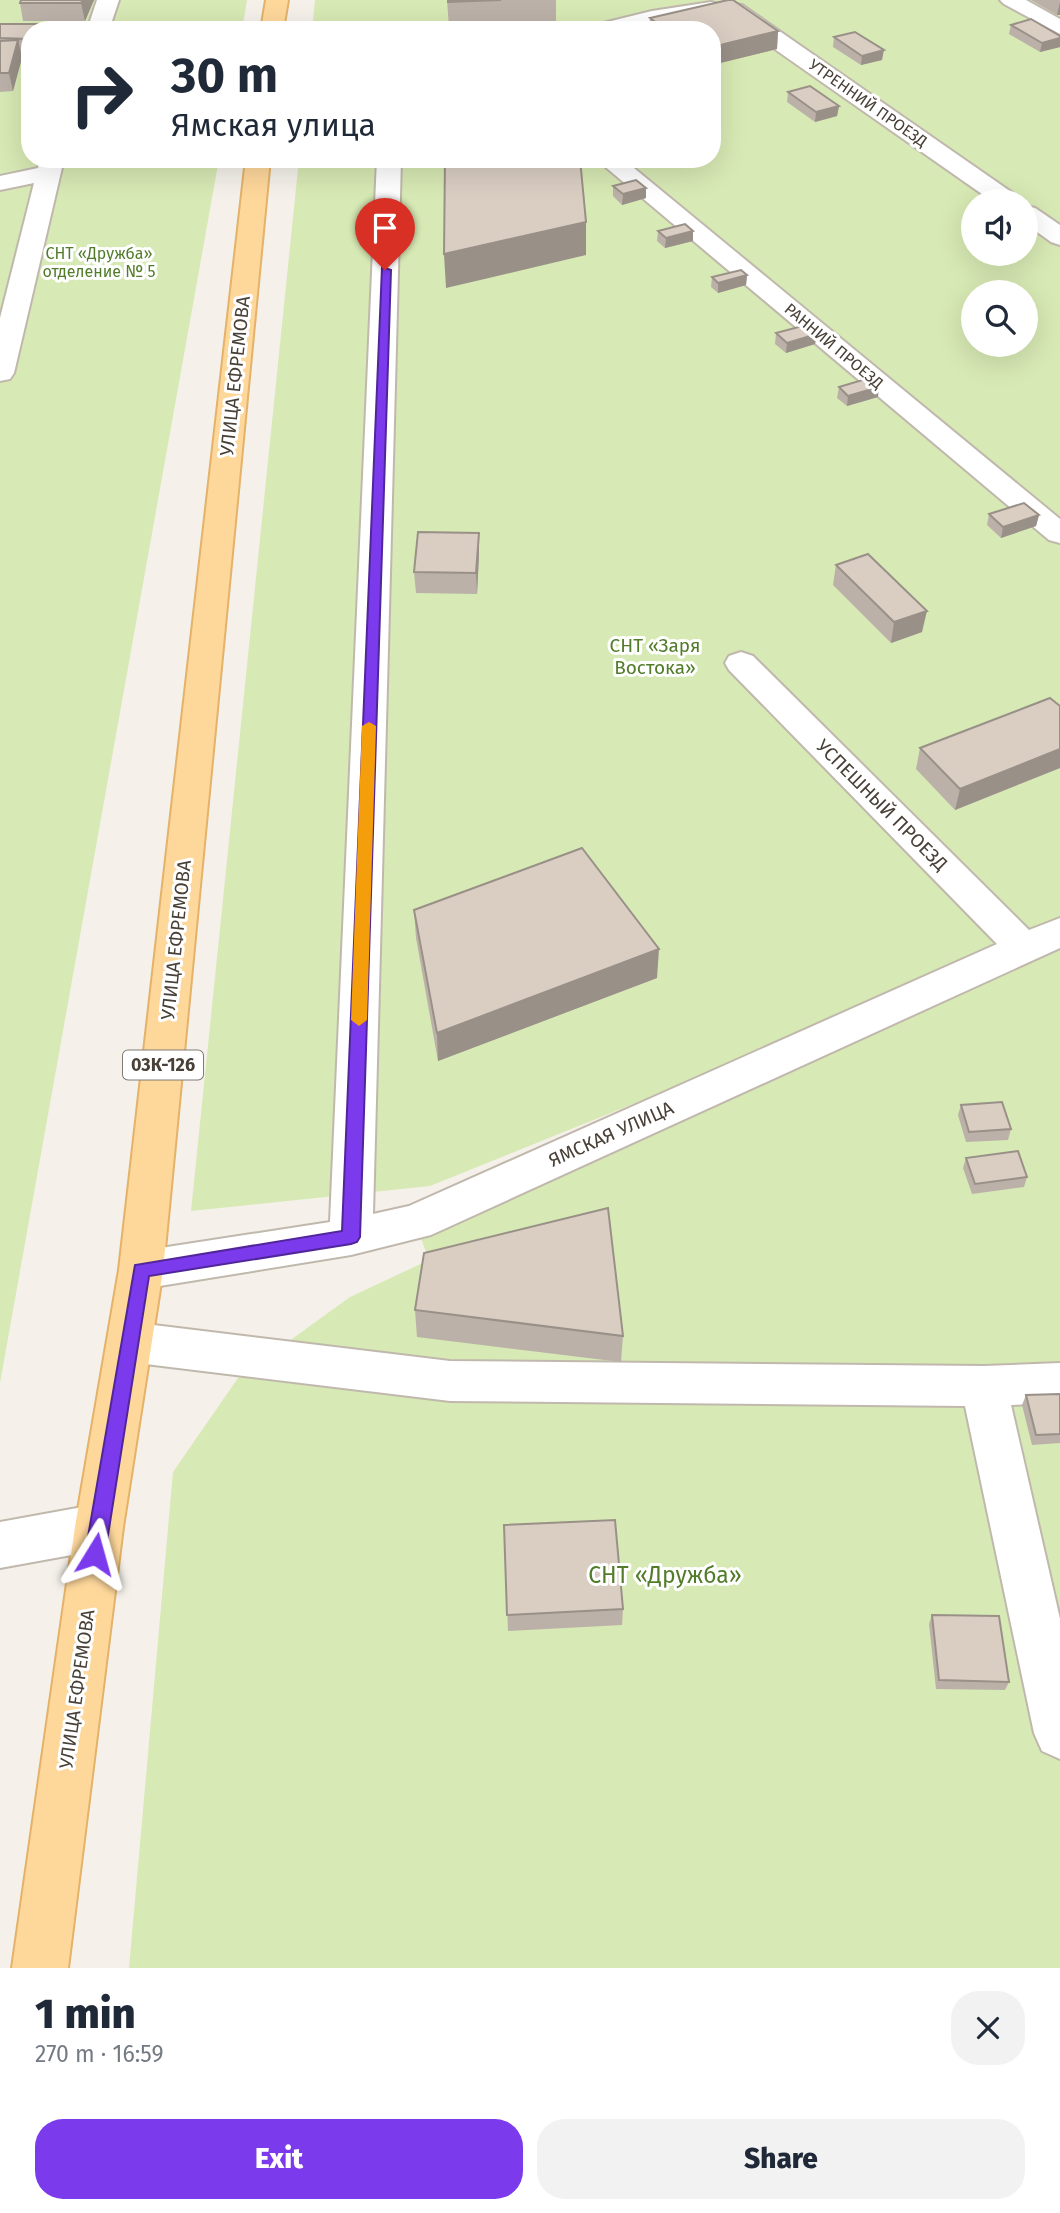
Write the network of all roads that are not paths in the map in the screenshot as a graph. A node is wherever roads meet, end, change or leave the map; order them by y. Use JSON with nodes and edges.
{"nodes":[{"id":1,"x":108,"y":0,"type":"edge"},
{"id":2,"x":277,"y":0,"type":"edge"},
{"id":3,"x":1011,"y":0,"type":"edge"},
{"id":4,"x":738,"y":3,"type":"edge"},
{"id":5,"x":651,"y":8,"type":"edge"},
{"id":6,"x":101,"y":21,"type":"edge"},
{"id":7,"x":274,"y":21,"type":"edge"},
{"id":8,"x":623,"y":21,"type":"edge"},
{"id":9,"x":1060,"y":29,"type":"edge"},
{"id":10,"x":44,"y":168,"type":"edge"},
{"id":11,"x":50,"y":168,"type":"edge"},
{"id":12,"x":257,"y":168,"type":"edge"},
{"id":13,"x":389,"y":168,"type":"edge"},
{"id":14,"x":619,"y":168,"type":"edge"},
{"id":15,"x":0,"y":183,"type":"edge"},
{"id":16,"x":992,"y":189,"type":"edge"},
{"id":17,"x":1038,"y":221,"type":"edge"},
{"id":18,"x":1060,"y":237,"type":"edge"},
{"id":19,"x":0,"y":373,"type":"edge"},
{"id":20,"x":1060,"y":534,"type":"edge"},
{"id":21,"x":741,"y":663,"type":"dead end"},
{"id":22,"x":1042,"y":940,"type":"edge"},
{"id":23,"x":351,"y":1237,"type":"junction"},
{"id":24,"x":141,"y":1270,"type":"junction"},
{"id":25,"x":129,"y":1342,"type":"junction"},
{"id":26,"x":1060,"y":1383,"type":"edge"},
{"id":27,"x":984,"y":1386,"type":"junction"},
{"id":28,"x":99,"y":1527,"type":"junction"},
{"id":29,"x":0,"y":1545,"type":"edge"},
{"id":30,"x":1060,"y":1734,"type":"edge"},
{"id":31,"x":40,"y":1968,"type":"edge"}],
"edges":[{"from":1,"to":6,"type":"street"},
{"from":2,"to":7,"type":"main road"},
{"from":3,"to":9,"type":"street"},
{"from":4,"to":5,"type":"street"},
{"from":4,"to":16,"type":"street","name":"УТРЕННИЙ ПРОЕЗД"},
{"from":5,"to":8,"type":"street"},
{"from":10,"to":15,"type":"street"},
{"from":11,"to":19,"type":"street"},
{"from":12,"to":24,"type":"main road","name":"УЛИЦА ЕФРЕМОВА","number":"03К-126"},
{"from":13,"to":23,"type":"street"},
{"from":14,"to":20,"type":"street","name":"РАННИЙ ПРОЕЗД"},
{"from":17,"to":18,"type":"street"},
{"from":21,"to":22,"type":"street","name":"УСПЕШНЫЙ ПРОЕЗД"},
{"from":22,"to":23,"type":"street","name":"ЯМСКАЯ УЛИЦА"},
{"from":23,"to":24,"type":"street","name":"ЯМСКАЯ УЛИЦА"},
{"from":24,"to":25,"type":"main road","name":"УЛИЦА ЕФРЕМОВА","number":"03К-126"},
{"from":25,"to":27,"type":"street"},
{"from":25,"to":28,"type":"main road","name":"УЛИЦА ЕФРЕМОВА","number":"03К-126"},
{"from":26,"to":27,"type":"street"},
{"from":27,"to":30,"type":"street"},
{"from":28,"to":29,"type":"street"},
{"from":28,"to":31,"type":"main road","name":"УЛИЦА ЕФРЕМОВА","number":"03К-126"}]}
